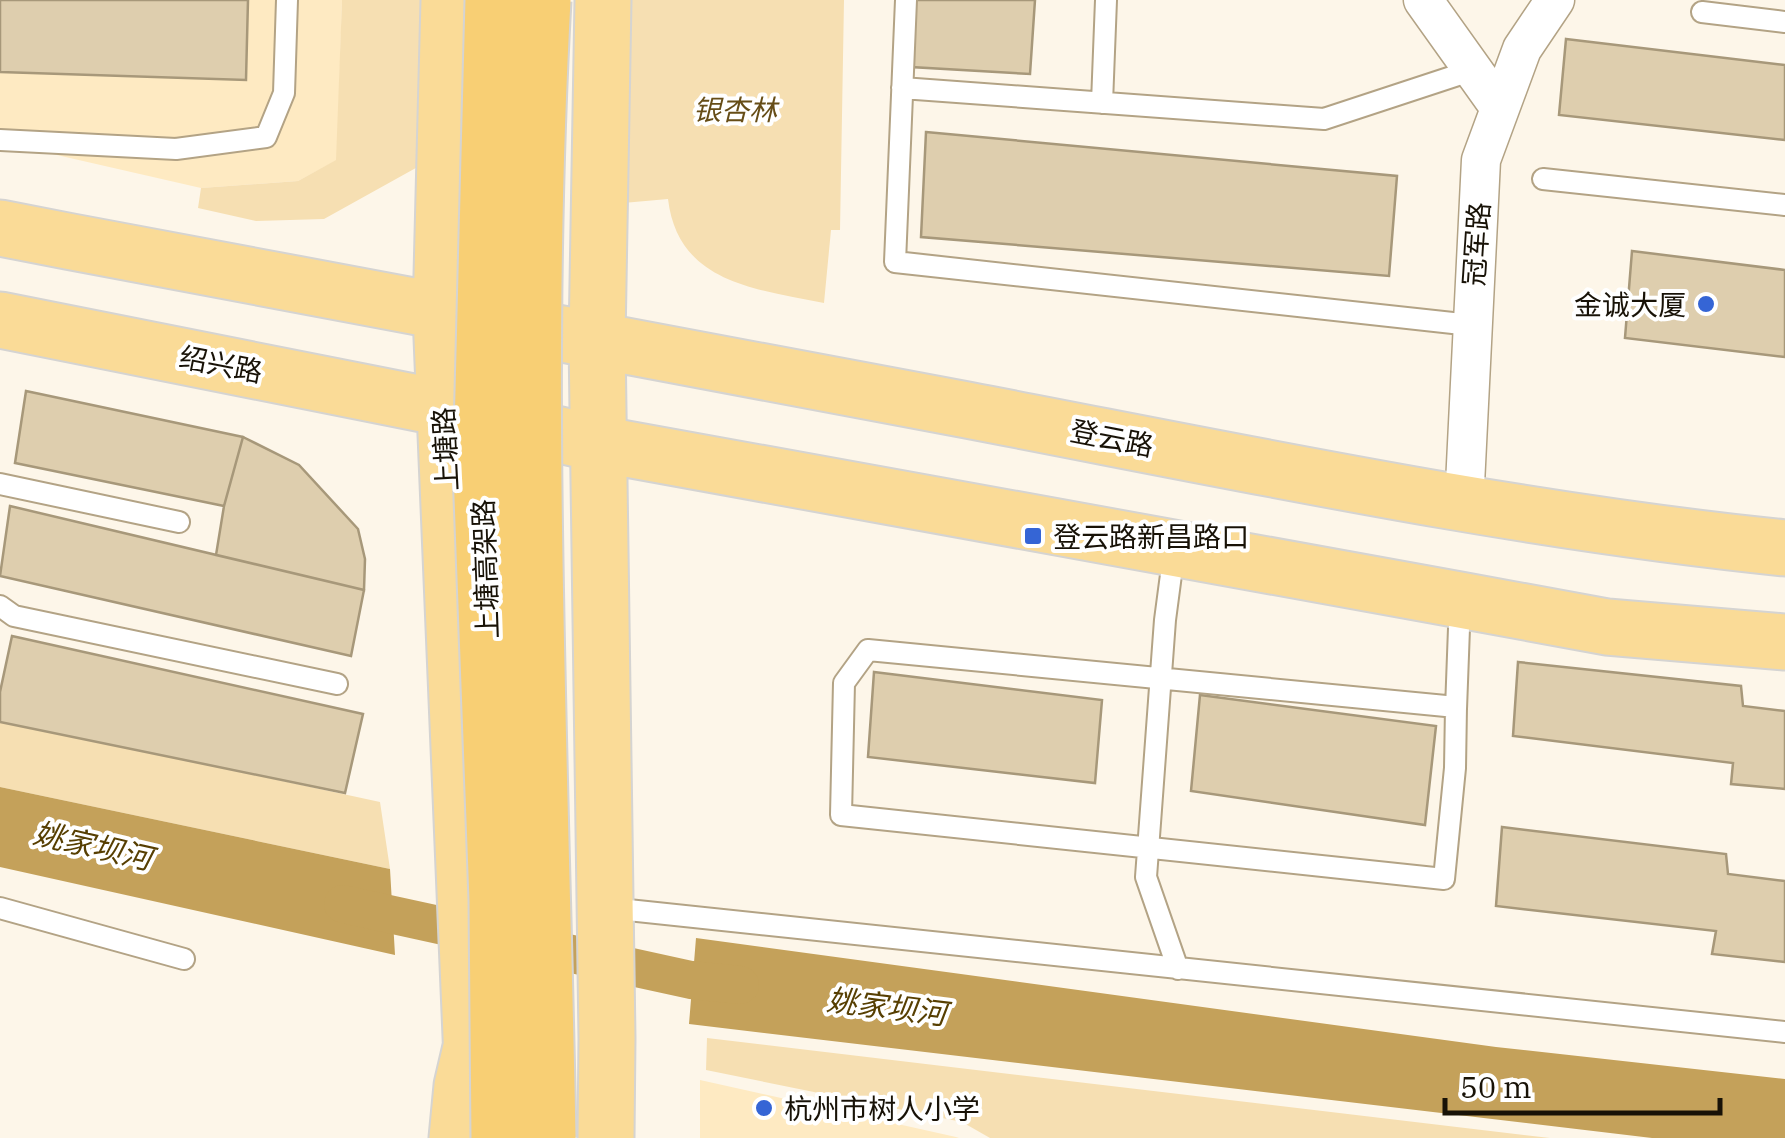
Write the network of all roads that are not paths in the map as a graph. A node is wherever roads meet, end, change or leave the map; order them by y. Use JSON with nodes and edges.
{"nodes":[{"id":1,"x":287,"y":0,"type":"edge"},
{"id":2,"x":449,"y":0,"type":"edge"},
{"id":3,"x":493,"y":0,"type":"edge"},
{"id":4,"x":543,"y":0,"type":"edge"},
{"id":5,"x":603,"y":0,"type":"edge"},
{"id":6,"x":906,"y":0,"type":"edge"},
{"id":7,"x":1106,"y":0,"type":"edge"},
{"id":8,"x":1422,"y":0,"type":"edge"},
{"id":9,"x":1555,"y":0,"type":"edge"},
{"id":10,"x":1702,"y":12,"type":"dead end"},
{"id":11,"x":1785,"y":22,"type":"edge"},
{"id":12,"x":1473,"y":70,"type":"junction"},
{"id":13,"x":902,"y":88,"type":"junction"},
{"id":14,"x":1102,"y":103,"type":"junction"},
{"id":15,"x":1500,"y":108,"type":"junction"},
{"id":16,"x":0,"y":140,"type":"edge"},
{"id":17,"x":1542,"y":179,"type":"dead end"},
{"id":18,"x":1785,"y":205,"type":"edge"},
{"id":19,"x":0,"y":228,"type":"edge"},
{"id":20,"x":440,"y":314,"type":"junction"},
{"id":21,"x":0,"y":320,"type":"edge"},
{"id":22,"x":1470,"y":324,"type":"junction"},
{"id":23,"x":597,"y":340,"type":"junction"},
{"id":24,"x":443,"y":408,"type":"junction"},
{"id":25,"x":598,"y":444,"type":"junction"},
{"id":26,"x":0,"y":484,"type":"edge"},
{"id":27,"x":1464,"y":505,"type":"junction"},
{"id":28,"x":179,"y":522,"type":"dead end"},
{"id":29,"x":1174,"y":548,"type":"junction"},
{"id":30,"x":1785,"y":548,"type":"edge"},
{"id":31,"x":1460,"y":600,"type":"junction"},
{"id":32,"x":0,"y":606,"type":"edge"},
{"id":33,"x":1785,"y":642,"type":"edge"},
{"id":34,"x":1160,"y":679,"type":"junction"},
{"id":35,"x":337,"y":684,"type":"dead end"},
{"id":36,"x":1456,"y":709,"type":"junction"},
{"id":37,"x":1148,"y":848,"type":"junction"},
{"id":38,"x":0,"y":908,"type":"edge"},
{"id":39,"x":604,"y":915,"type":"junction"},
{"id":40,"x":184,"y":959,"type":"dead end"},
{"id":41,"x":1178,"y":969,"type":"junction"},
{"id":42,"x":472,"y":1028,"type":"junction"},
{"id":43,"x":607,"y":1029,"type":"junction"},
{"id":44,"x":1785,"y":1032,"type":"edge"},
{"id":45,"x":457,"y":1138,"type":"edge"},
{"id":46,"x":476,"y":1138,"type":"edge"},
{"id":47,"x":499,"y":1138,"type":"edge"},
{"id":48,"x":548,"y":1138,"type":"edge"},
{"id":49,"x":606,"y":1138,"type":"edge"},
{"id":50,"x":629,"y":1138,"type":"edge"}],
"edges":[{"from":1,"to":16,"type":"lane"},
{"from":2,"to":20,"type":"main road","name":"上塘路"},
{"from":3,"to":47,"type":"highway","name":"上塘高架路","bridge":true},
{"from":4,"to":48,"type":"highway","name":"上塘高架路","bridge":true},
{"from":5,"to":23,"type":"main road"},
{"from":6,"to":13,"type":"lane"},
{"from":7,"to":14,"type":"lane"},
{"from":8,"to":12,"type":"street"},
{"from":9,"to":15,"type":"street","name":"冠军路"},
{"from":10,"to":11,"type":"lane"},
{"from":12,"to":14,"type":"lane"},
{"from":12,"to":15,"type":"street"},
{"from":13,"to":14,"type":"lane"},
{"from":13,"to":22,"type":"lane"},
{"from":15,"to":22,"type":"street","name":"冠军路"},
{"from":17,"to":18,"type":"lane"},
{"from":19,"to":20,"type":"main road"},
{"from":20,"to":23,"type":"main road","name":"登云路"},
{"from":20,"to":24,"type":"main road","name":"上塘路"},
{"from":21,"to":24,"type":"main road","name":"绍兴路"},
{"from":22,"to":27,"type":"street","name":"冠军路"},
{"from":23,"to":25,"type":"main road"},
{"from":23,"to":27,"type":"main road","name":"登云路"},
{"from":24,"to":25,"type":"main road"},
{"from":24,"to":42,"type":"main road","name":"上塘路"},
{"from":25,"to":29,"type":"main road"},
{"from":25,"to":39,"type":"main road"},
{"from":26,"to":28,"type":"lane"},
{"from":27,"to":30,"type":"main road","name":"登云路"},
{"from":29,"to":31,"type":"main road"},
{"from":29,"to":34,"type":"lane"},
{"from":31,"to":33,"type":"main road"},
{"from":31,"to":36,"type":"lane"},
{"from":32,"to":35,"type":"lane"},
{"from":34,"to":36,"type":"lane"},
{"from":34,"to":37,"type":"lane"},
{"from":34,"to":37,"type":"lane"},
{"from":36,"to":37,"type":"lane"},
{"from":37,"to":41,"type":"lane"},
{"from":38,"to":40,"type":"lane"},
{"from":39,"to":41,"type":"lane"},
{"from":39,"to":43,"type":"main road"},
{"from":41,"to":44,"type":"lane"},
{"from":42,"to":45,"type":"main road"},
{"from":42,"to":46,"type":"main road","name":"上塘路"},
{"from":43,"to":49,"type":"main road"},
{"from":43,"to":50,"type":"main road"}]}
